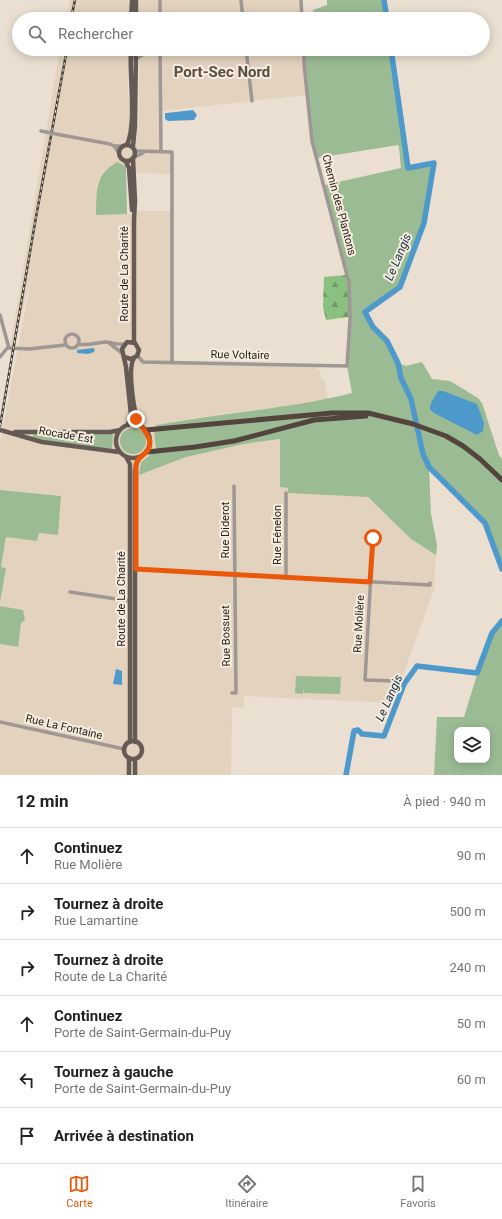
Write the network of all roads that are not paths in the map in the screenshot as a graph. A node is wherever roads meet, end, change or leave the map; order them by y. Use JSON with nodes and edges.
{"nodes":[{"id":1,"x":132,"y":0,"type":"edge"},
{"id":2,"x":136,"y":0,"type":"edge"},
{"id":3,"x":160,"y":0,"type":"edge"},
{"id":4,"x":241,"y":0,"type":"edge"},
{"id":5,"x":301,"y":0,"type":"edge"},
{"id":6,"x":132,"y":12,"type":"edge"},
{"id":7,"x":134,"y":12,"type":"edge"},
{"id":8,"x":160,"y":12,"type":"edge"},
{"id":9,"x":242,"y":12,"type":"edge"},
{"id":10,"x":302,"y":12,"type":"edge"},
{"id":11,"x":132,"y":56,"type":"edge"},
{"id":12,"x":134,"y":56,"type":"edge"},
{"id":13,"x":159,"y":56,"type":"edge"},
{"id":14,"x":247,"y":56,"type":"edge"},
{"id":15,"x":304,"y":56,"type":"edge"},
{"id":16,"x":252,"y":101,"type":"dead end"},
{"id":17,"x":41,"y":131,"type":"dead end"},
{"id":18,"x":125,"y":145,"type":"junction"},
{"id":19,"x":114,"y":146,"type":"junction"},
{"id":20,"x":133,"y":146,"type":"junction"},
{"id":21,"x":161,"y":152,"type":"junction"},
{"id":22,"x":119,"y":153,"type":"junction"},
{"id":23,"x":135,"y":156,"type":"junction"},
{"id":24,"x":126,"y":162,"type":"junction"},
{"id":25,"x":134,"y":220,"type":"junction"},
{"id":26,"x":0,"y":315,"type":"edge"},
{"id":27,"x":133,"y":328,"type":"junction"},
{"id":28,"x":109,"y":343,"type":"junction"},
{"id":29,"x":126,"y":343,"type":"junction"},
{"id":30,"x":134,"y":343,"type":"junction"},
{"id":31,"x":78,"y":344,"type":"junction"},
{"id":32,"x":65,"y":345,"type":"junction"},
{"id":33,"x":8,"y":347,"type":"junction"},
{"id":34,"x":123,"y":355,"type":"junction"},
{"id":35,"x":0,"y":357,"type":"edge"},
{"id":36,"x":136,"y":357,"type":"junction"},
{"id":37,"x":172,"y":363,"type":"junction"},
{"id":38,"x":347,"y":366,"type":"joint"},
{"id":39,"x":381,"y":416,"type":"junction"},
{"id":40,"x":128,"y":425,"type":"junction"},
{"id":41,"x":140,"y":426,"type":"junction"},
{"id":42,"x":0,"y":430,"type":"edge"},
{"id":43,"x":120,"y":430,"type":"junction"},
{"id":44,"x":146,"y":430,"type":"junction"},
{"id":45,"x":10,"y":432,"type":"junction"},
{"id":46,"x":119,"y":452,"type":"junction"},
{"id":47,"x":147,"y":452,"type":"junction"},
{"id":48,"x":126,"y":458,"type":"junction"},
{"id":49,"x":138,"y":458,"type":"junction"},
{"id":50,"x":502,"y":480,"type":"edge"},
{"id":51,"x":234,"y":486,"type":"dead end"},
{"id":52,"x":286,"y":493,"type":"dead end"},
{"id":53,"x":373,"y":538,"type":"dead end"},
{"id":54,"x":136,"y":569,"type":"junction"},
{"id":55,"x":234,"y":575,"type":"junction"},
{"id":56,"x":286,"y":578,"type":"junction"},
{"id":57,"x":370,"y":582,"type":"junction"},
{"id":58,"x":430,"y":583,"type":"dead end"},
{"id":59,"x":70,"y":592,"type":"dead end"},
{"id":60,"x":130,"y":601,"type":"junction"},
{"id":61,"x":397,"y":681,"type":"dead end"},
{"id":62,"x":232,"y":693,"type":"dead end"},
{"id":63,"x":0,"y":722,"type":"edge"},
{"id":64,"x":130,"y":742,"type":"junction"},
{"id":65,"x":135,"y":742,"type":"junction"},
{"id":66,"x":124,"y":749,"type":"junction"},
{"id":67,"x":130,"y":759,"type":"junction"},
{"id":68,"x":135,"y":759,"type":"junction"},
{"id":69,"x":129,"y":775,"type":"edge"},
{"id":70,"x":135,"y":775,"type":"edge"}],
"edges":[{"from":1,"to":6,"type":"main road"},
{"from":2,"to":7,"type":"main road"},
{"from":3,"to":8,"type":"street"},
{"from":4,"to":9,"type":"street"},
{"from":5,"to":10,"type":"street"},
{"from":11,"to":18,"type":"main road"},
{"from":12,"to":20,"type":"main road"},
{"from":13,"to":21,"type":"street"},
{"from":14,"to":16,"type":"street"},
{"from":15,"to":38,"type":"street","name":"Chemin des Plantons"},
{"from":17,"to":19,"type":"street","bridge":true},
{"from":18,"to":19,"type":"street"},
{"from":18,"to":20,"type":"main road"},
{"from":18,"to":22,"type":"main road"},
{"from":19,"to":22,"type":"street"},
{"from":20,"to":23,"type":"main road"},
{"from":21,"to":23,"type":"street"},
{"from":21,"to":37,"type":"street"},
{"from":22,"to":24,"type":"main road"},
{"from":23,"to":24,"type":"main road"},
{"from":23,"to":25,"type":"main road","name":"Route de La Charité"},
{"from":24,"to":25,"type":"main road","name":"Route de La Charité"},
{"from":25,"to":27,"type":"main road","name":"Route de La Charité"},
{"from":26,"to":33,"type":"street"},
{"from":27,"to":29,"type":"main road","name":"Route de La Charité"},
{"from":27,"to":30,"type":"main road","name":"Route de La Charité"},
{"from":28,"to":29,"type":"street"},
{"from":28,"to":31,"type":"street"},
{"from":28,"to":34,"type":"street"},
{"from":29,"to":30,"type":"main road"},
{"from":29,"to":34,"type":"main road"},
{"from":30,"to":36,"type":"main road"},
{"from":31,"to":32,"type":"street"},
{"from":31,"to":32,"type":"street"},
{"from":32,"to":33,"type":"street"},
{"from":33,"to":35,"type":"street"},
{"from":34,"to":36,"type":"main road"},
{"from":34,"to":40,"type":"main road"},
{"from":36,"to":37,"type":"street","name":"Rue Voltaire"},
{"from":36,"to":41,"type":"main road"},
{"from":37,"to":38,"type":"street","name":"Rue Voltaire"},
{"from":39,"to":44,"type":"highway"},
{"from":39,"to":47,"type":"highway"},
{"from":39,"to":50,"type":"highway"},
{"from":40,"to":41,"type":"main road"},
{"from":40,"to":43,"type":"main road"},
{"from":41,"to":44,"type":"main road"},
{"from":42,"to":45,"type":"main road","name":"Rocade Est"},
{"from":43,"to":45,"type":"main road","name":"Rocade Est"},
{"from":43,"to":46,"type":"main road"},
{"from":44,"to":47,"type":"main road"},
{"from":45,"to":46,"type":"main road","name":"Rocade Est"},
{"from":46,"to":48,"type":"main road"},
{"from":47,"to":49,"type":"main road"},
{"from":48,"to":49,"type":"main road"},
{"from":48,"to":60,"type":"main road","name":"Route de La Charité"},
{"from":49,"to":54,"type":"main road","name":"Route de La Charité"},
{"from":51,"to":55,"type":"street","name":"Rue Diderot"},
{"from":52,"to":56,"type":"street","name":"Rue Fénelon"},
{"from":53,"to":57,"type":"street","name":"Rue Molière"},
{"from":54,"to":55,"type":"street"},
{"from":54,"to":65,"type":"main road","name":"Route de La Charité"},
{"from":55,"to":56,"type":"street"},
{"from":55,"to":62,"type":"street","name":"Rue Bossuet"},
{"from":56,"to":57,"type":"street"},
{"from":57,"to":58,"type":"street"},
{"from":57,"to":61,"type":"street","name":"Rue Molière"},
{"from":59,"to":60,"type":"street"},
{"from":60,"to":64,"type":"main road","name":"Route de La Charité"},
{"from":63,"to":66,"type":"street","name":"Rue La Fontaine"},
{"from":64,"to":65,"type":"main road"},
{"from":64,"to":66,"type":"main road"},
{"from":65,"to":68,"type":"main road"},
{"from":66,"to":67,"type":"main road"},
{"from":67,"to":68,"type":"main road"},
{"from":67,"to":69,"type":"main road"},
{"from":68,"to":70,"type":"main road"}]}
